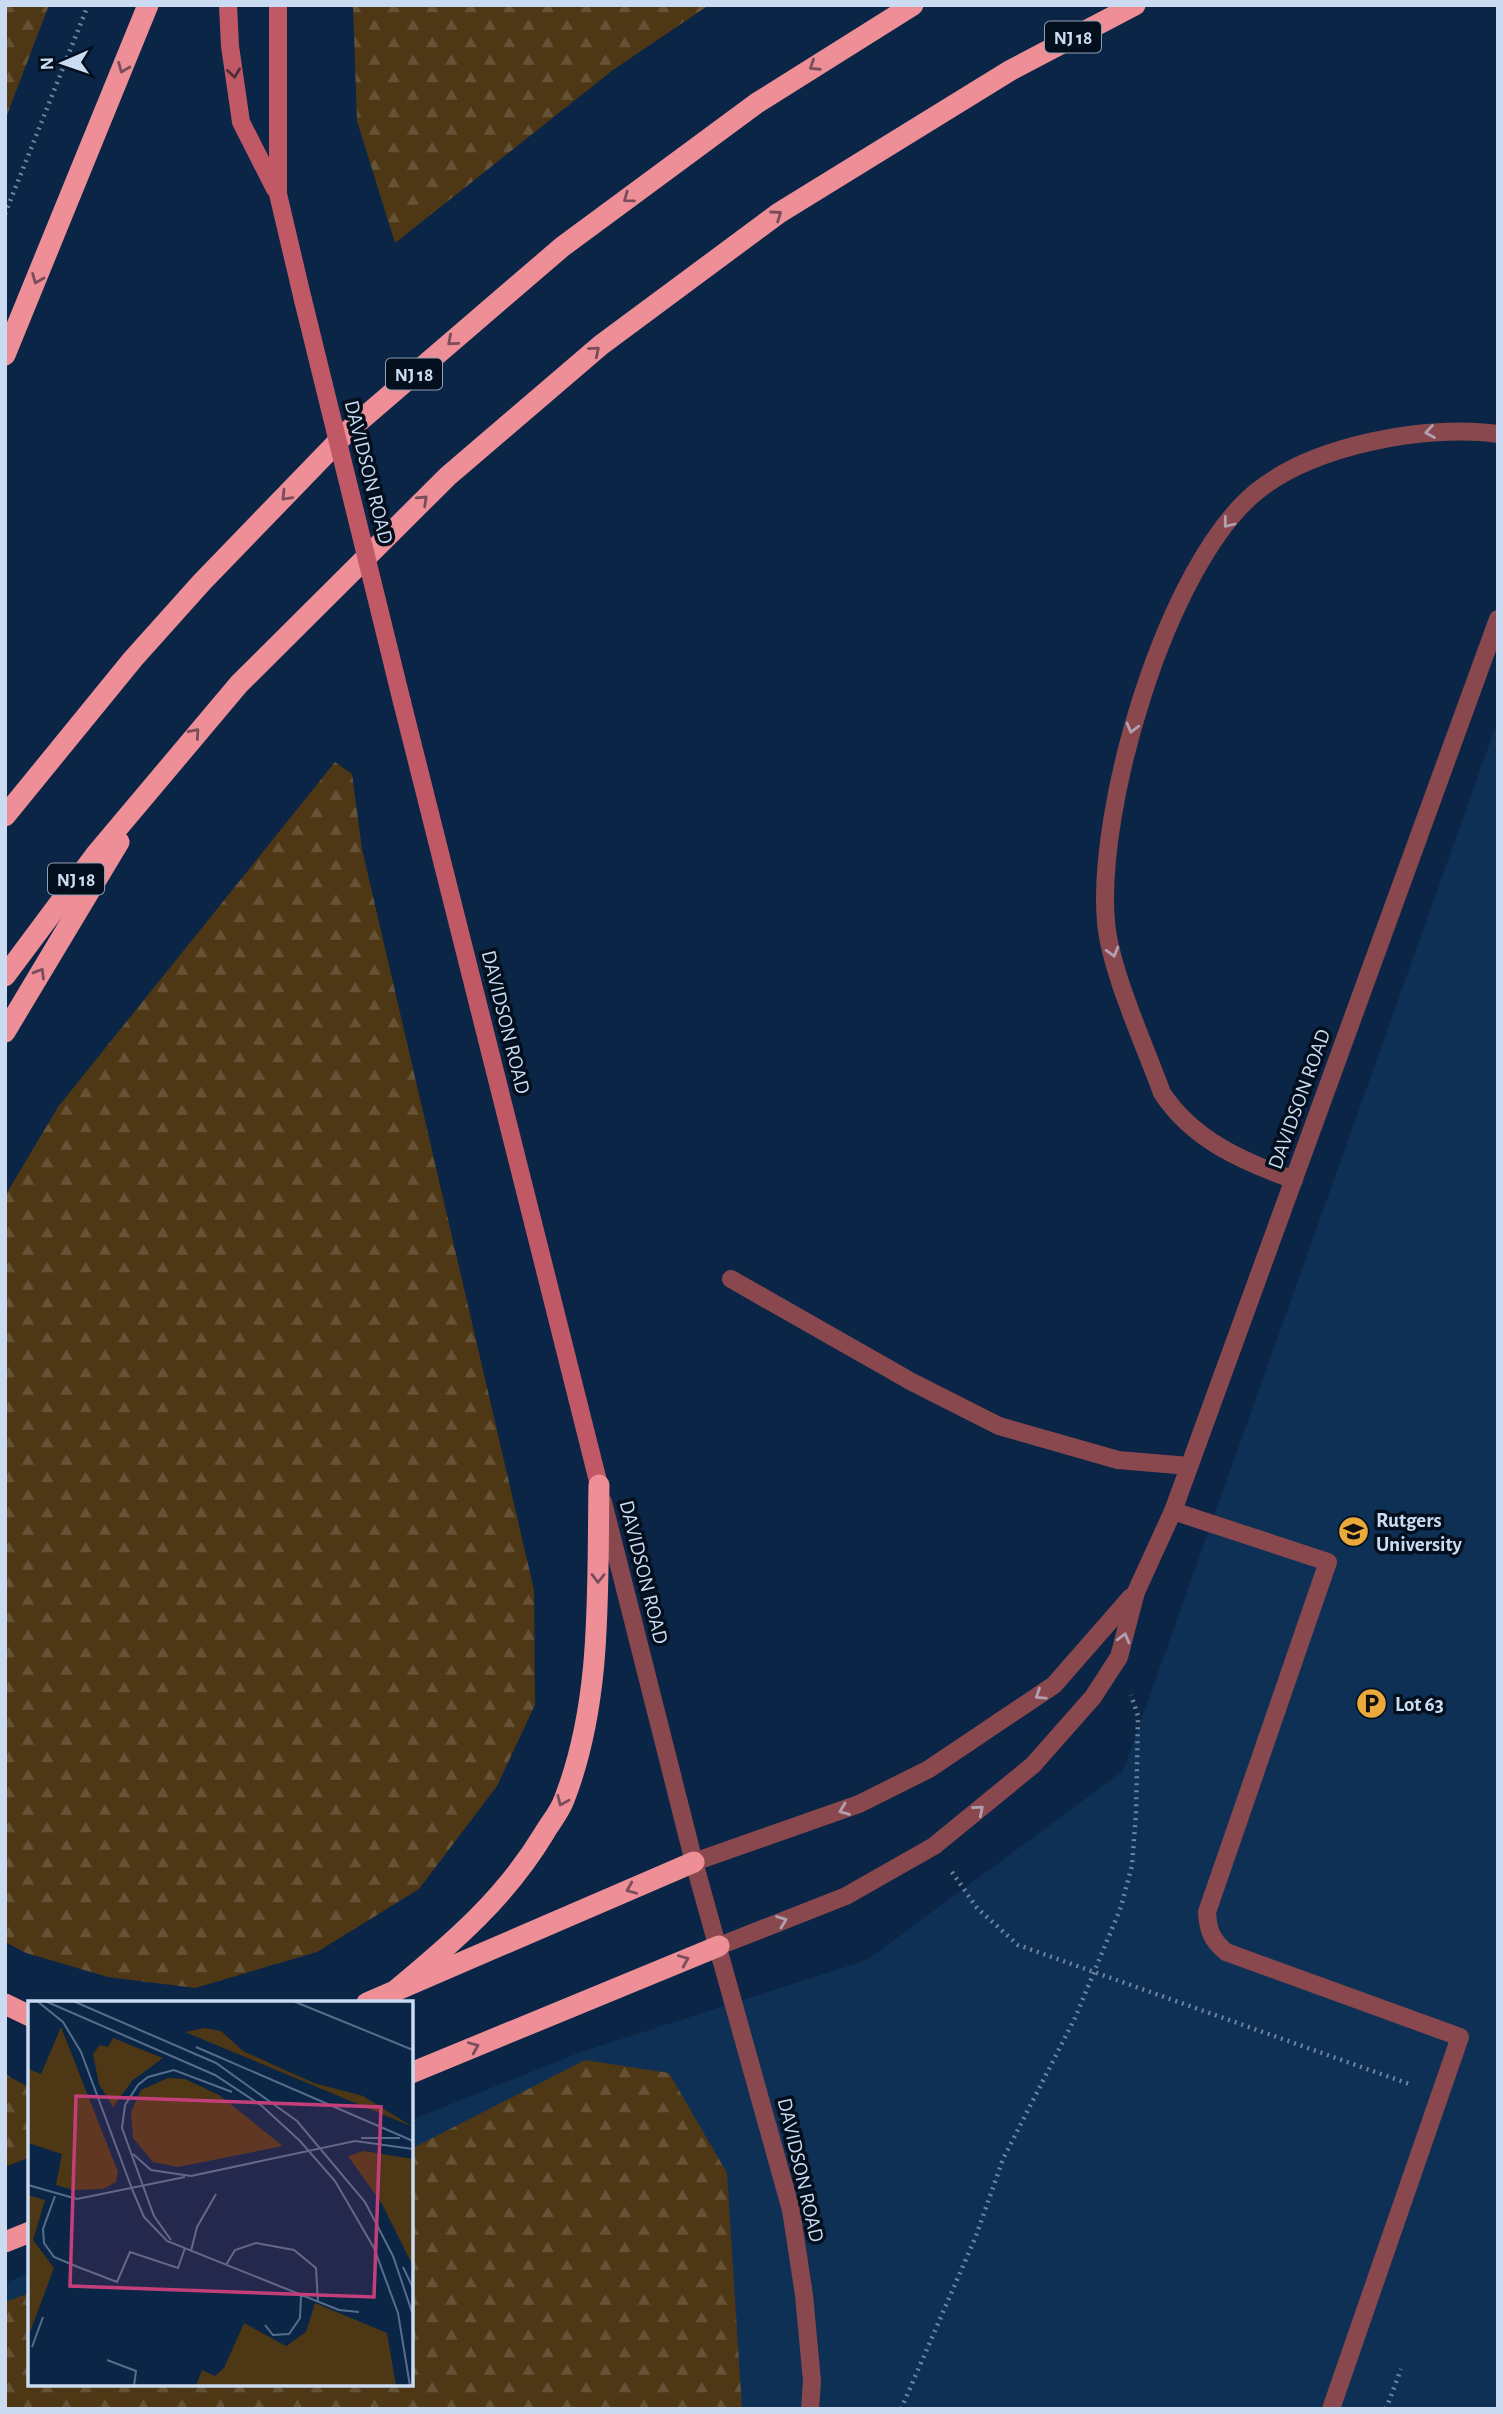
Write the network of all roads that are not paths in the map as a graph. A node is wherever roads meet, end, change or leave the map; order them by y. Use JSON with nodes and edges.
{"nodes":[{"id":1,"x":148,"y":5,"type":"edge"},
{"id":2,"x":228,"y":5,"type":"edge"},
{"id":3,"x":278,"y":5,"type":"edge"},
{"id":4,"x":913,"y":5,"type":"edge"},
{"id":5,"x":1135,"y":5,"type":"edge"},
{"id":6,"x":278,"y":194,"type":"junction"},
{"id":7,"x":5,"y":355,"type":"edge"},
{"id":8,"x":1498,"y":434,"type":"edge"},
{"id":9,"x":1498,"y":619,"type":"edge"},
{"id":10,"x":153,"y":786,"type":"junction"},
{"id":11,"x":5,"y":816,"type":"edge"},
{"id":12,"x":5,"y":976,"type":"edge"},
{"id":13,"x":5,"y":1032,"type":"edge"},
{"id":14,"x":1294,"y":1180,"type":"junction"},
{"id":15,"x":732,"y":1279,"type":"dead end"},
{"id":16,"x":1189,"y":1466,"type":"junction"},
{"id":17,"x":599,"y":1485,"type":"junction"},
{"id":18,"x":1173,"y":1511,"type":"junction"},
{"id":19,"x":1136,"y":1592,"type":"junction"},
{"id":20,"x":694,"y":1862,"type":"junction"},
{"id":21,"x":719,"y":1946,"type":"junction"},
{"id":22,"x":397,"y":1989,"type":"junction"},
{"id":23,"x":371,"y":2001,"type":"edge"},
{"id":24,"x":5,"y":2004,"type":"edge"},
{"id":25,"x":28,"y":2015,"type":"edge"},
{"id":26,"x":413,"y":2072,"type":"edge"},
{"id":27,"x":28,"y":2233,"type":"edge"},
{"id":28,"x":5,"y":2242,"type":"edge"},
{"id":29,"x":810,"y":2409,"type":"edge"},
{"id":30,"x":1331,"y":2409,"type":"edge"}],
"edges":[{"from":1,"to":7,"type":"highway","one_way":true},
{"from":2,"to":6,"type":"main road","name":"DAVIDSON ROAD","one_way":true},
{"from":3,"to":6,"type":"main road","name":"DAVIDSON ROAD"},
{"from":4,"to":11,"type":"highway","number":"NJ 18","one_way":true},
{"from":10,"to":5,"type":"highway","number":"NJ 18","one_way":true},
{"from":6,"to":17,"type":"main road","name":"DAVIDSON ROAD","bridge":true},
{"from":8,"to":14,"type":"street","one_way":true},
{"from":9,"to":14,"type":"street","name":"DAVIDSON ROAD"},
{"from":10,"to":12,"type":"highway","number":"NJ 18"},
{"from":13,"to":10,"type":"highway","one_way":true},
{"from":14,"to":16,"type":"street","name":"DAVIDSON ROAD"},
{"from":15,"to":16,"type":"street"},
{"from":16,"to":18,"type":"street","name":"DAVIDSON ROAD"},
{"from":17,"to":20,"type":"street","name":"DAVIDSON ROAD"},
{"from":17,"to":22,"type":"highway","one_way":true},
{"from":18,"to":19,"type":"street","name":"DAVIDSON ROAD"},
{"from":18,"to":30,"type":"street"},
{"from":19,"to":20,"type":"street","name":"DAVIDSON ROAD","one_way":true},
{"from":21,"to":19,"type":"street","name":"DAVIDSON ROAD","one_way":true},
{"from":20,"to":21,"type":"street","name":"DAVIDSON ROAD"},
{"from":20,"to":22,"type":"highway","one_way":true},
{"from":26,"to":21,"type":"highway","one_way":true},
{"from":21,"to":29,"type":"street","name":"DAVIDSON ROAD"},
{"from":22,"to":23,"type":"highway"},
{"from":24,"to":25,"type":"highway"},
{"from":27,"to":28,"type":"highway"}]}
